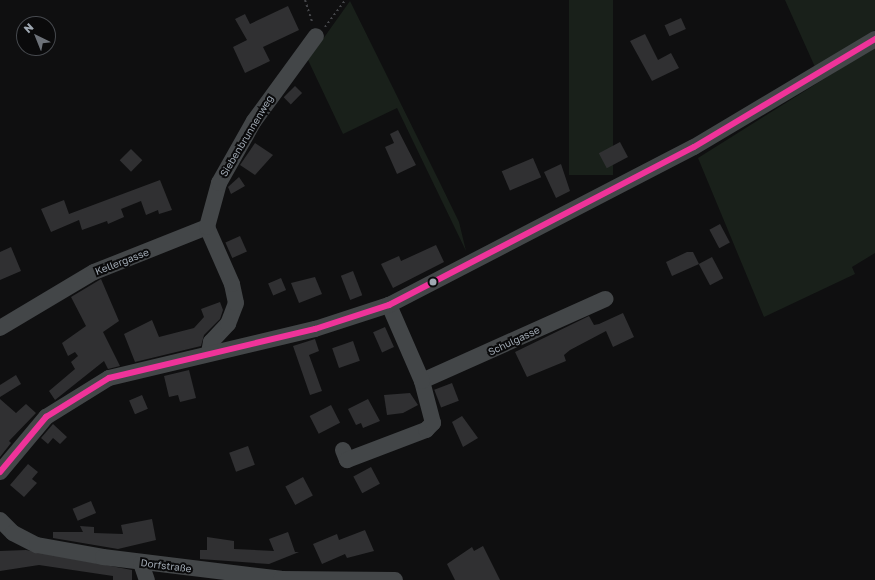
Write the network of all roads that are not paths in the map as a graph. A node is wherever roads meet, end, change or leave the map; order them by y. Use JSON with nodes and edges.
{"nodes":[{"id":1,"x":316,"y":36,"type":"road end"},
{"id":2,"x":875,"y":39,"type":"edge"},
{"id":3,"x":207,"y":227,"type":"junction"},
{"id":4,"x":605,"y":299,"type":"dead end"},
{"id":5,"x":389,"y":305,"type":"junction"},
{"id":6,"x":0,"y":328,"type":"edge"},
{"id":7,"x":210,"y":353,"type":"junction"},
{"id":8,"x":422,"y":381,"type":"junction"},
{"id":9,"x":343,"y":450,"type":"dead end"},
{"id":10,"x":0,"y":472,"type":"edge"},
{"id":11,"x":0,"y":520,"type":"edge"},
{"id":12,"x":7,"y":535,"type":"edge"},
{"id":13,"x":142,"y":563,"type":"junction"},
{"id":14,"x":147,"y":580,"type":"edge"},
{"id":15,"x":395,"y":580,"type":"edge"}],
"edges":[{"from":1,"to":3,"type":"street","name":"Siebenbrunnenweg"},
{"from":2,"to":5,"type":"street"},
{"from":3,"to":6,"type":"street","name":"Kellergasse"},
{"from":3,"to":7,"type":"street"},
{"from":4,"to":8,"type":"street","name":"Schulgasse"},
{"from":5,"to":7,"type":"street"},
{"from":5,"to":8,"type":"street"},
{"from":7,"to":10,"type":"street"},
{"from":8,"to":9,"type":"street"},
{"from":11,"to":12,"type":"street","name":"Dorfstraße"},
{"from":12,"to":13,"type":"street","name":"Dorfstraße"},
{"from":13,"to":14,"type":"street"},
{"from":13,"to":15,"type":"street","name":"Dorfstraße"}]}
